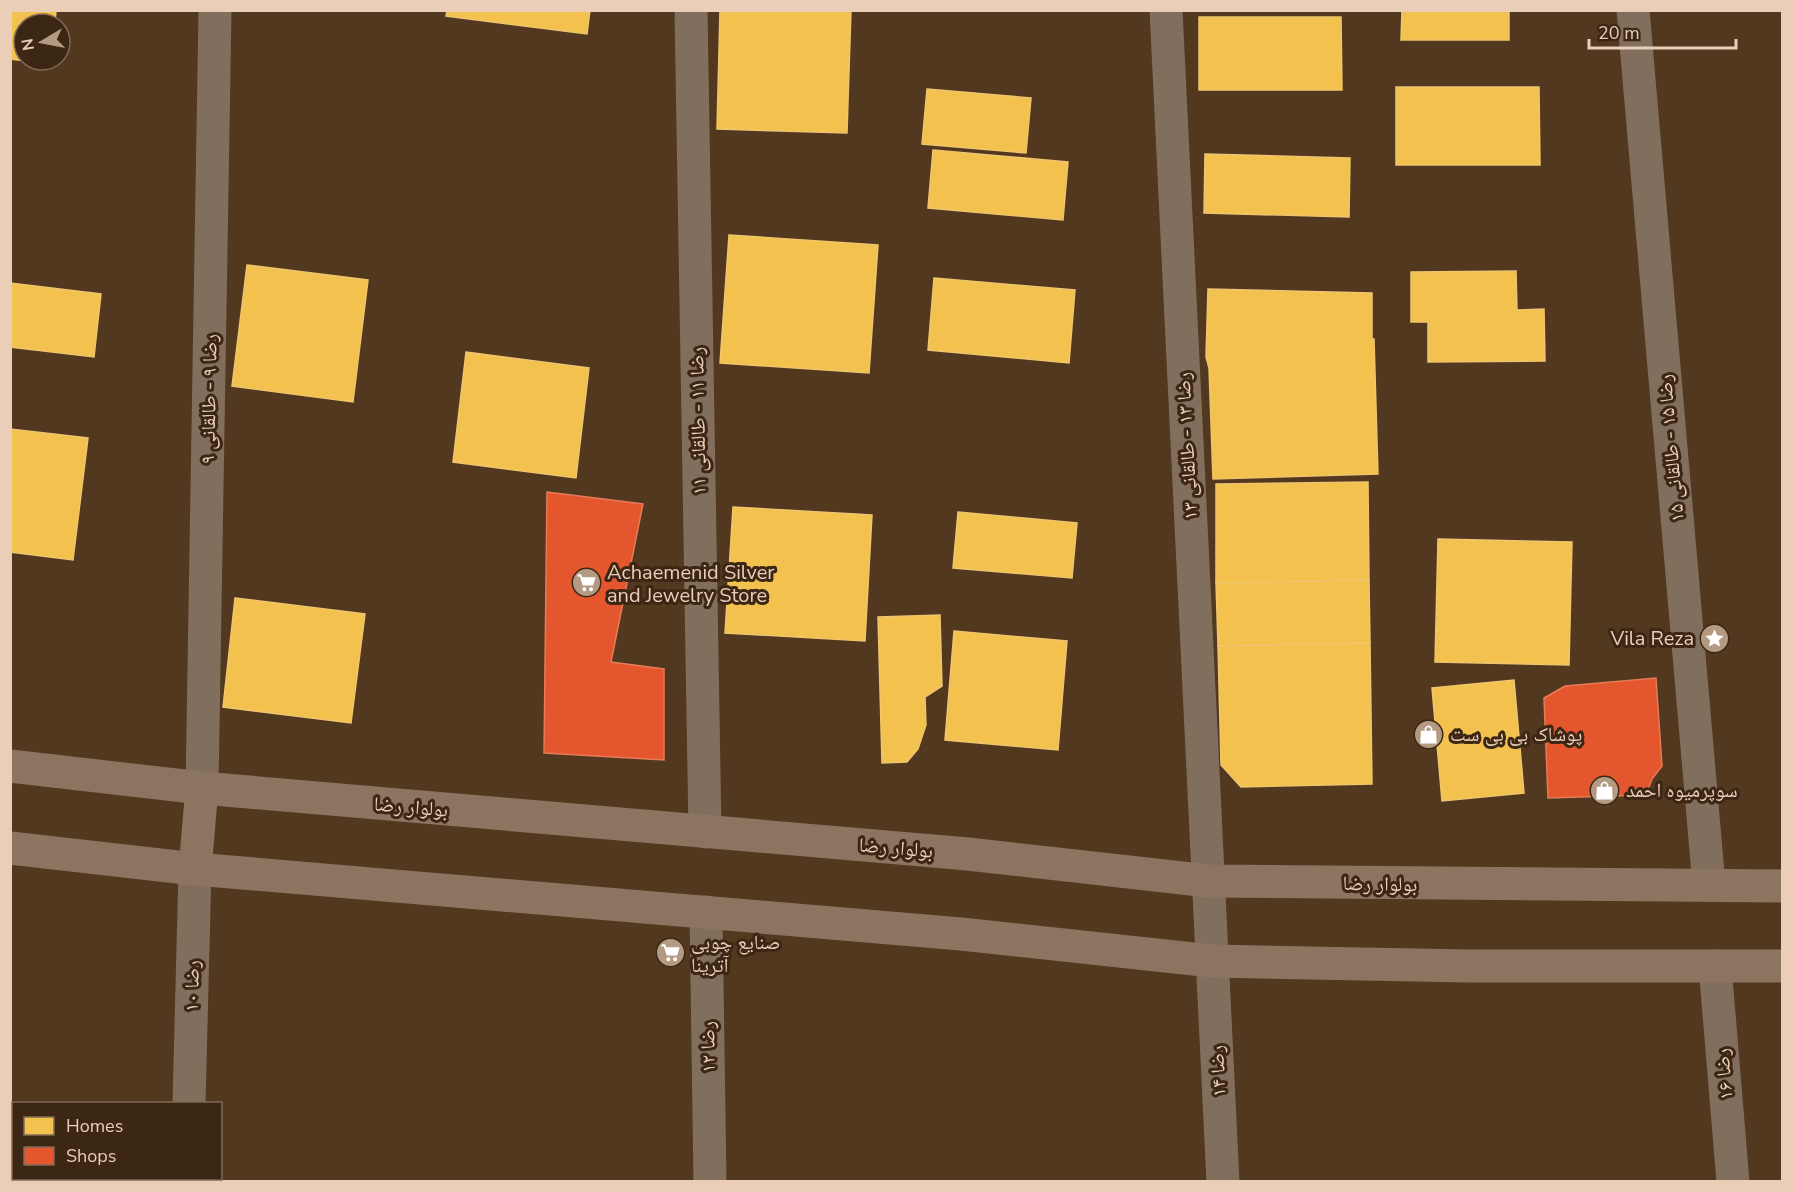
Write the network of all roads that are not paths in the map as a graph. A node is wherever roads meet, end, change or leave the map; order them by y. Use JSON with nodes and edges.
{"nodes":[{"id":1,"x":216,"y":10,"type":"edge"},
{"id":2,"x":691,"y":10,"type":"edge"},
{"id":3,"x":1166,"y":10,"type":"edge"},
{"id":4,"x":1633,"y":10,"type":"edge"},
{"id":5,"x":10,"y":766,"type":"edge"},
{"id":6,"x":202,"y":788,"type":"junction"},
{"id":7,"x":705,"y":832,"type":"junction"},
{"id":8,"x":10,"y":848,"type":"edge"},
{"id":9,"x":195,"y":869,"type":"junction"},
{"id":10,"x":1209,"y":881,"type":"junction"},
{"id":11,"x":1709,"y":885,"type":"junction"},
{"id":12,"x":1782,"y":886,"type":"edge"},
{"id":13,"x":706,"y":912,"type":"junction"},
{"id":14,"x":1212,"y":961,"type":"junction"},
{"id":15,"x":1716,"y":966,"type":"junction"},
{"id":16,"x":1782,"y":966,"type":"edge"},
{"id":17,"x":189,"y":1102,"type":"edge"},
{"id":18,"x":710,"y":1182,"type":"edge"},
{"id":19,"x":1223,"y":1182,"type":"edge"},
{"id":20,"x":1732,"y":1182,"type":"edge"}],
"edges":[{"from":1,"to":6,"type":"street","name":"رضا ۹ - طالقانی ۹"},
{"from":2,"to":7,"type":"street","name":"رضا ۱۱ - طالقانی ۱۱"},
{"from":3,"to":10,"type":"street","name":"رضا ۱۳ - طالقانی ۱۳"},
{"from":4,"to":11,"type":"street","name":"رضا ۱۵ - طالقانی ۱۵"},
{"from":5,"to":6,"type":"street","name":"بولوار رضا"},
{"from":6,"to":7,"type":"street","name":"بولوار رضا"},
{"from":6,"to":9,"type":"street"},
{"from":7,"to":10,"type":"street","name":"بولوار رضا"},
{"from":8,"to":9,"type":"street"},
{"from":9,"to":13,"type":"street"},
{"from":9,"to":17,"type":"street","name":"رضا ۱۰"},
{"from":10,"to":11,"type":"street","name":"بولوار رضا"},
{"from":10,"to":14,"type":"street","name":"رضا ۱۳ - طالقانی ۱۳"},
{"from":11,"to":12,"type":"street","name":"بولوار رضا"},
{"from":13,"to":14,"type":"street"},
{"from":13,"to":18,"type":"street","name":"رضا ۱۲"},
{"from":14,"to":15,"type":"street"},
{"from":14,"to":19,"type":"street","name":"رضا ۱۴"},
{"from":15,"to":16,"type":"street"},
{"from":15,"to":20,"type":"street","name":"رضا ۱۶"}]}
